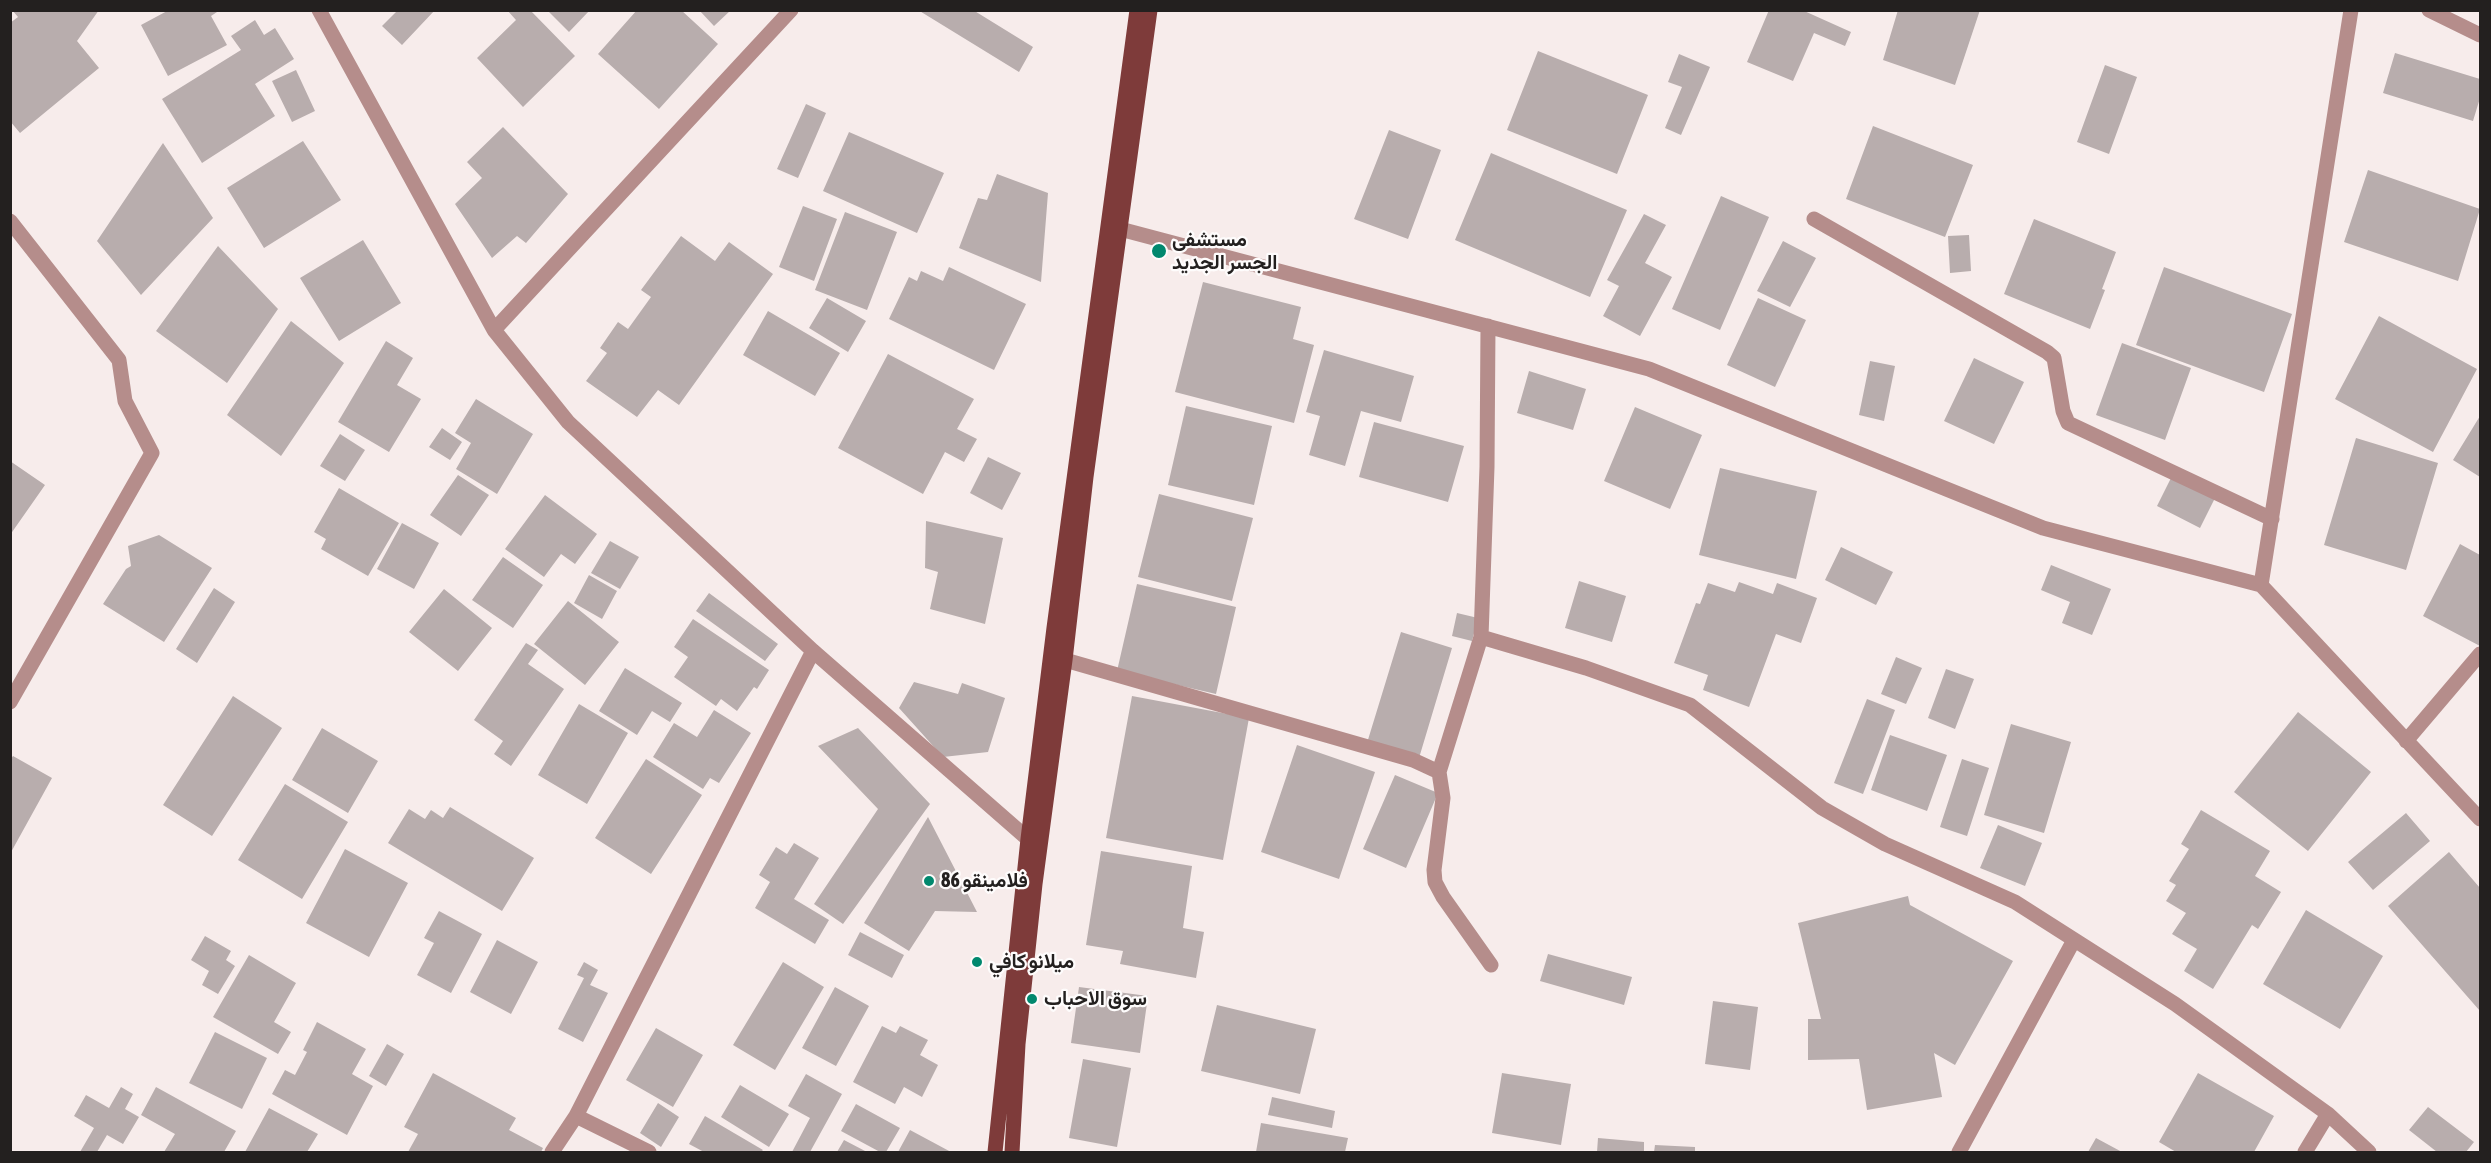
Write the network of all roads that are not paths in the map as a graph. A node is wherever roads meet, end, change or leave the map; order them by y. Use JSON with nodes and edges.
{"nodes":[{"id":1,"x":320,"y":10,"type":"edge"},
{"id":2,"x":791,"y":10,"type":"edge"},
{"id":3,"x":1137,"y":10,"type":"edge"},
{"id":4,"x":1150,"y":10,"type":"edge"},
{"id":5,"x":2351,"y":10,"type":"edge"},
{"id":6,"x":2430,"y":10,"type":"edge"},
{"id":7,"x":2481,"y":35,"type":"edge"},
{"id":8,"x":1814,"y":219,"type":"dead end"},
{"id":9,"x":10,"y":221,"type":"edge"},
{"id":10,"x":1120,"y":229,"type":"junction"},
{"id":11,"x":1488,"y":326,"type":"junction"},
{"id":12,"x":494,"y":330,"type":"junction"},
{"id":13,"x":1080,"y":476,"type":"junction"},
{"id":14,"x":2272,"y":519,"type":"junction"},
{"id":15,"x":2261,"y":585,"type":"junction"},
{"id":16,"x":1481,"y":637,"type":"junction"},
{"id":17,"x":813,"y":651,"type":"junction"},
{"id":18,"x":2481,"y":654,"type":"edge"},
{"id":19,"x":1065,"y":660,"type":"junction"},
{"id":20,"x":10,"y":702,"type":"edge"},
{"id":21,"x":2406,"y":741,"type":"junction"},
{"id":22,"x":1439,"y":772,"type":"junction"},
{"id":23,"x":2481,"y":819,"type":"edge"},
{"id":24,"x":1028,"y":838,"type":"junction"},
{"id":25,"x":2074,"y":940,"type":"junction"},
{"id":26,"x":1491,"y":964,"type":"dead end"},
{"id":27,"x":2328,"y":1114,"type":"junction"},
{"id":28,"x":576,"y":1116,"type":"junction"},
{"id":29,"x":552,"y":1152,"type":"edge"},
{"id":30,"x":649,"y":1152,"type":"edge"},
{"id":31,"x":995,"y":1152,"type":"edge"},
{"id":32,"x":1012,"y":1152,"type":"edge"},
{"id":33,"x":1959,"y":1152,"type":"edge"},
{"id":34,"x":2305,"y":1152,"type":"edge"},
{"id":35,"x":2369,"y":1152,"type":"edge"}],
"edges":[{"from":1,"to":12,"type":"street"},
{"from":2,"to":12,"type":"street"},
{"from":3,"to":13,"type":"main road"},
{"from":4,"to":10,"type":"main road"},
{"from":5,"to":14,"type":"street"},
{"from":6,"to":7,"type":"street"},
{"from":8,"to":14,"type":"street"},
{"from":9,"to":20,"type":"street"},
{"from":10,"to":11,"type":"street"},
{"from":10,"to":13,"type":"main road"},
{"from":11,"to":15,"type":"street"},
{"from":11,"to":16,"type":"street"},
{"from":12,"to":17,"type":"street"},
{"from":13,"to":19,"type":"main road"},
{"from":13,"to":24,"type":"main road"},
{"from":14,"to":15,"type":"street"},
{"from":15,"to":21,"type":"street"},
{"from":16,"to":22,"type":"street"},
{"from":16,"to":25,"type":"street"},
{"from":17,"to":24,"type":"street"},
{"from":17,"to":28,"type":"street"},
{"from":18,"to":21,"type":"street"},
{"from":19,"to":22,"type":"street"},
{"from":19,"to":32,"type":"main road"},
{"from":21,"to":23,"type":"street"},
{"from":22,"to":26,"type":"street"},
{"from":24,"to":31,"type":"main road"},
{"from":25,"to":27,"type":"street"},
{"from":25,"to":33,"type":"street"},
{"from":27,"to":34,"type":"street"},
{"from":27,"to":35,"type":"street"},
{"from":28,"to":29,"type":"street"},
{"from":28,"to":30,"type":"street"}]}
